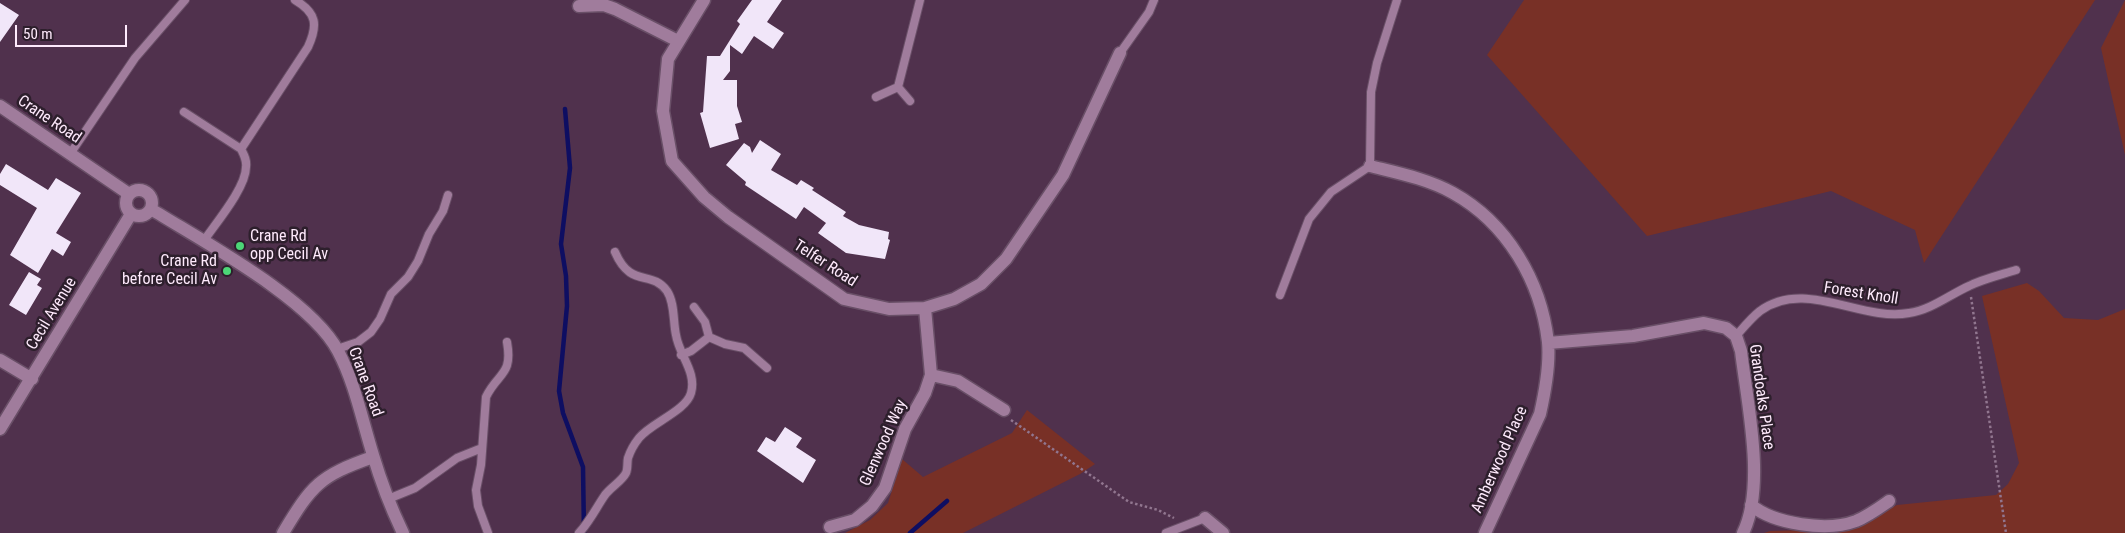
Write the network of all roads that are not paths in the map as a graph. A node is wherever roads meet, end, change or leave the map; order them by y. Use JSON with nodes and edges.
{"nodes":[{"id":1,"x":185,"y":0,"type":"edge"},
{"id":2,"x":295,"y":0,"type":"edge"},
{"id":3,"x":704,"y":0,"type":"edge"},
{"id":4,"x":920,"y":0,"type":"edge"},
{"id":5,"x":1154,"y":0,"type":"edge"},
{"id":6,"x":1397,"y":0,"type":"edge"},
{"id":7,"x":579,"y":6,"type":"dead end"},
{"id":8,"x":678,"y":41,"type":"junction"},
{"id":9,"x":1120,"y":53,"type":"joint"},
{"id":10,"x":898,"y":87,"type":"junction"},
{"id":11,"x":876,"y":97,"type":"dead end"},
{"id":12,"x":910,"y":100,"type":"dead end"},
{"id":13,"x":0,"y":106,"type":"edge"},
{"id":14,"x":184,"y":112,"type":"dead end"},
{"id":15,"x":241,"y":149,"type":"junction"},
{"id":16,"x":70,"y":154,"type":"junction"},
{"id":17,"x":1370,"y":166,"type":"junction"},
{"id":18,"x":129,"y":194,"type":"junction"},
{"id":19,"x":448,"y":195,"type":"dead end"},
{"id":20,"x":151,"y":209,"type":"junction"},
{"id":21,"x":132,"y":214,"type":"junction"},
{"id":22,"x":203,"y":242,"type":"junction"},
{"id":23,"x":615,"y":252,"type":"dead end"},
{"id":24,"x":2016,"y":270,"type":"dead end"},
{"id":25,"x":1280,"y":295,"type":"dead end"},
{"id":26,"x":694,"y":307,"type":"dead end"},
{"id":27,"x":925,"y":308,"type":"junction"},
{"id":28,"x":1736,"y":336,"type":"junction"},
{"id":29,"x":709,"y":337,"type":"junction"},
{"id":30,"x":507,"y":342,"type":"dead end"},
{"id":31,"x":1548,"y":343,"type":"junction"},
{"id":32,"x":337,"y":349,"type":"junction"},
{"id":33,"x":681,"y":355,"type":"junction"},
{"id":34,"x":0,"y":360,"type":"edge"},
{"id":35,"x":767,"y":368,"type":"dead end"},
{"id":36,"x":931,"y":375,"type":"junction"},
{"id":37,"x":32,"y":379,"type":"junction"},
{"id":38,"x":1004,"y":410,"type":"road end"},
{"id":39,"x":0,"y":429,"type":"edge"},
{"id":40,"x":482,"y":448,"type":"junction"},
{"id":41,"x":373,"y":457,"type":"junction"},
{"id":42,"x":388,"y":499,"type":"junction"},
{"id":43,"x":1889,"y":500,"type":"dead end"},
{"id":44,"x":1751,"y":505,"type":"junction"},
{"id":45,"x":1205,"y":518,"type":"joint"},
{"id":46,"x":830,"y":527,"type":"dead end"},
{"id":47,"x":283,"y":533,"type":"edge"},
{"id":48,"x":403,"y":533,"type":"edge"},
{"id":49,"x":488,"y":533,"type":"edge"},
{"id":50,"x":579,"y":533,"type":"edge"},
{"id":51,"x":1166,"y":533,"type":"edge"},
{"id":52,"x":1223,"y":533,"type":"edge"},
{"id":53,"x":1485,"y":533,"type":"edge"},
{"id":54,"x":1743,"y":533,"type":"edge"}],
"edges":[{"from":1,"to":16,"type":"lane"},
{"from":2,"to":15,"type":"lane"},
{"from":3,"to":8,"type":"street","name":"Telfer Road"},
{"from":4,"to":10,"type":"lane"},
{"from":5,"to":9,"type":"lane"},
{"from":6,"to":17,"type":"lane"},
{"from":7,"to":8,"type":"street"},
{"from":8,"to":27,"type":"street","name":"Telfer Road"},
{"from":9,"to":27,"type":"street","name":"Telfer Road"},
{"from":10,"to":11,"type":"lane"},
{"from":10,"to":12,"type":"lane"},
{"from":13,"to":16,"type":"street","name":"Crane Road"},
{"from":14,"to":15,"type":"lane"},
{"from":15,"to":22,"type":"lane"},
{"from":16,"to":18,"type":"street","name":"Crane Road"},
{"from":17,"to":25,"type":"lane"},
{"from":17,"to":31,"type":"street","name":"Amberwood Place"},
{"from":18,"to":20,"type":"street"},
{"from":18,"to":21,"type":"street"},
{"from":19,"to":32,"type":"lane"},
{"from":20,"to":21,"type":"street"},
{"from":20,"to":22,"type":"street","name":"Crane Road"},
{"from":21,"to":37,"type":"street","name":"Cecil Avenue"},
{"from":22,"to":32,"type":"street","name":"Crane Road"},
{"from":23,"to":33,"type":"lane"},
{"from":24,"to":28,"type":"lane","name":"Forest Knoll"},
{"from":26,"to":29,"type":"lane"},
{"from":27,"to":36,"type":"street","name":"Glenwood Way"},
{"from":28,"to":31,"type":"street","name":"Grandoaks Place"},
{"from":28,"to":44,"type":"street","name":"Grandoaks Place"},
{"from":29,"to":33,"type":"lane"},
{"from":29,"to":35,"type":"lane"},
{"from":30,"to":40,"type":"lane"},
{"from":31,"to":53,"type":"street","name":"Amberwood Place"},
{"from":32,"to":41,"type":"street","name":"Crane Road"},
{"from":33,"to":50,"type":"lane"},
{"from":34,"to":37,"type":"street"},
{"from":36,"to":38,"type":"street"},
{"from":36,"to":46,"type":"street","name":"Glenwood Way"},
{"from":37,"to":39,"type":"street","name":"Cecil Avenue"},
{"from":40,"to":42,"type":"lane"},
{"from":40,"to":49,"type":"lane"},
{"from":41,"to":42,"type":"street","name":"Crane Road"},
{"from":41,"to":47,"type":"street"},
{"from":42,"to":48,"type":"street","name":"Crane Road"},
{"from":43,"to":44,"type":"street"},
{"from":44,"to":54,"type":"street","name":"Grandoaks Place"},
{"from":45,"to":51,"type":"lane"},
{"from":45,"to":52,"type":"street"}]}
